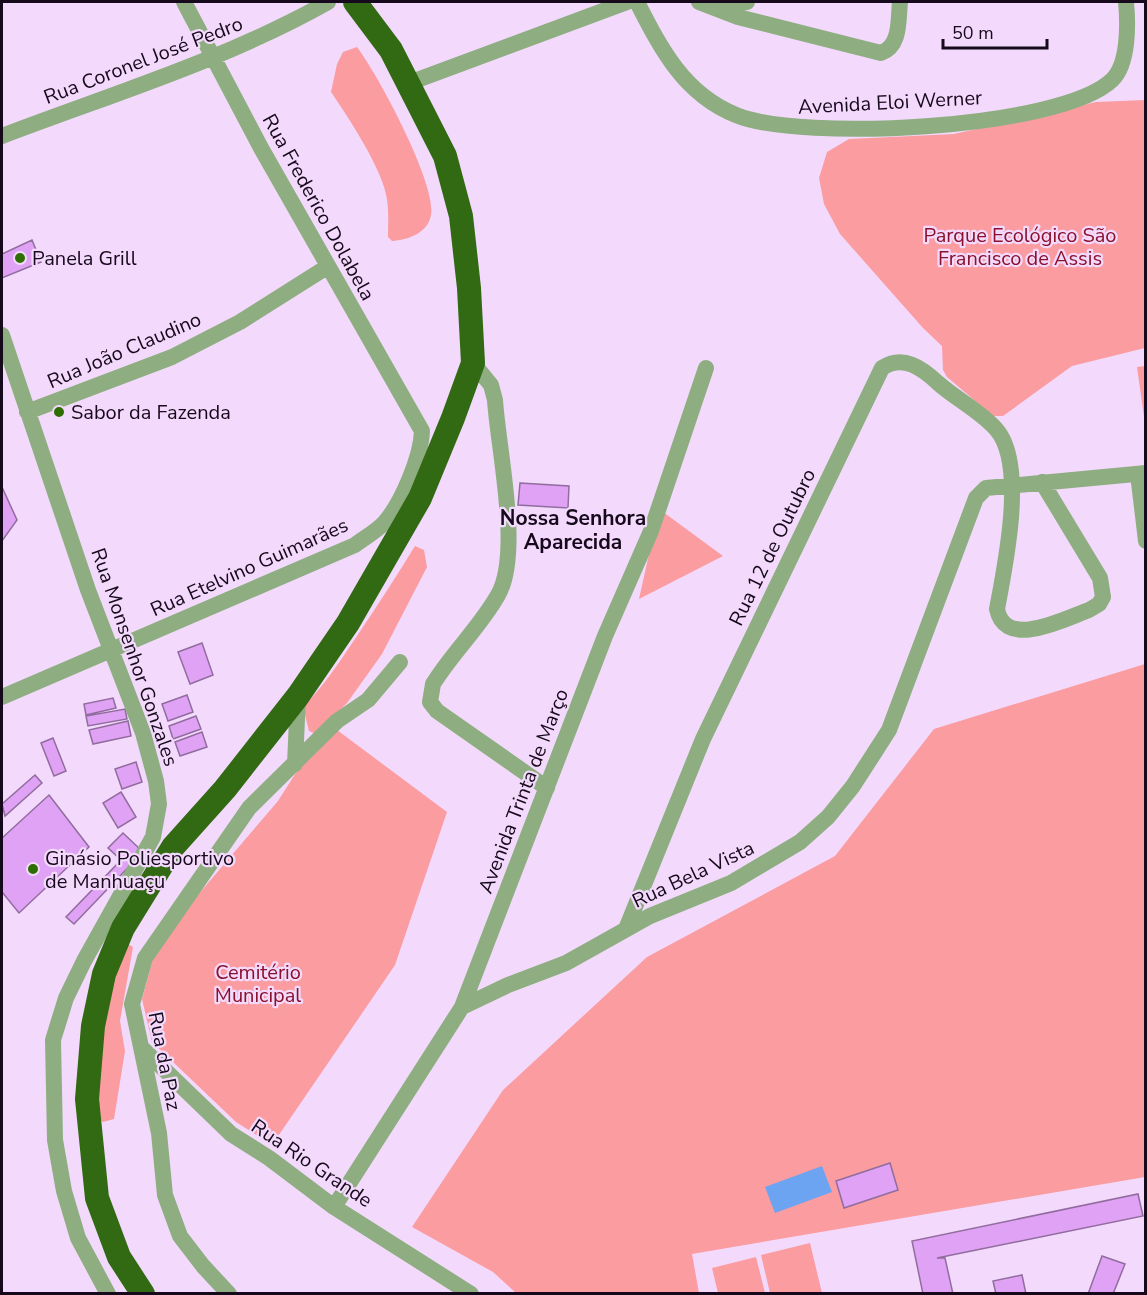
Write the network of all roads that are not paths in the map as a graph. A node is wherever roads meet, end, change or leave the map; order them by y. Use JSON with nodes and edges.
{"nodes":[{"id":1,"x":184,"y":2,"type":"edge"},
{"id":2,"x":355,"y":2,"type":"edge"},
{"id":3,"x":627,"y":2,"type":"edge"},
{"id":4,"x":638,"y":2,"type":"edge"},
{"id":5,"x":747,"y":2,"type":"edge"},
{"id":6,"x":900,"y":2,"type":"edge"},
{"id":7,"x":1126,"y":2,"type":"edge"},
{"id":8,"x":318,"y":4,"type":"edge"},
{"id":9,"x":705,"y":4,"type":"edge"},
{"id":10,"x":216,"y":58,"type":"junction"},
{"id":11,"x":409,"y":83,"type":"junction"},
{"id":12,"x":2,"y":136,"type":"edge"},
{"id":13,"x":327,"y":267,"type":"junction"},
{"id":14,"x":2,"y":335,"type":"edge"},
{"id":15,"x":473,"y":363,"type":"junction"},
{"id":16,"x":706,"y":368,"type":"dead end"},
{"id":17,"x":27,"y":412,"type":"junction"},
{"id":18,"x":422,"y":431,"type":"joint"},
{"id":19,"x":1142,"y":474,"type":"edge"},
{"id":20,"x":1042,"y":482,"type":"junction"},
{"id":21,"x":1013,"y":485,"type":"junction"},
{"id":22,"x":1146,"y":540,"type":"edge"},
{"id":23,"x":112,"y":652,"type":"junction"},
{"id":24,"x":400,"y":662,"type":"dead end"},
{"id":25,"x":298,"y":696,"type":"junction"},
{"id":26,"x":2,"y":697,"type":"edge"},
{"id":27,"x":296,"y":764,"type":"junction"},
{"id":28,"x":547,"y":788,"type":"junction"},
{"id":29,"x":225,"y":789,"type":"junction"},
{"id":30,"x":249,"y":808,"type":"junction"},
{"id":31,"x":117,"y":919,"type":"junction"},
{"id":32,"x":626,"y":929,"type":"junction"},
{"id":33,"x":462,"y":1007,"type":"junction"},
{"id":34,"x":143,"y":1049,"type":"junction"},
{"id":35,"x":334,"y":1207,"type":"junction"},
{"id":36,"x":108,"y":1293,"type":"edge"},
{"id":37,"x":143,"y":1293,"type":"edge"},
{"id":38,"x":229,"y":1293,"type":"edge"},
{"id":39,"x":471,"y":1293,"type":"edge"}],
"edges":[{"from":1,"to":10,"type":"street","name":"Rua Frederico Dolabela"},
{"from":2,"to":11,"type":"highway"},
{"from":3,"to":11,"type":"street"},
{"from":4,"to":7,"type":"street","name":"Avenida Eloi Werner"},
{"from":5,"to":9,"type":"street"},
{"from":6,"to":9,"type":"street"},
{"from":8,"to":10,"type":"street","name":"Rua Coronel José Pedro"},
{"from":10,"to":12,"type":"street","name":"Rua Coronel José Pedro"},
{"from":10,"to":13,"type":"street","name":"Rua Frederico Dolabela"},
{"from":11,"to":15,"type":"highway"},
{"from":13,"to":17,"type":"street","name":"Rua João Claudino"},
{"from":13,"to":18,"type":"street","name":"Rua Frederico Dolabela"},
{"from":14,"to":17,"type":"street","name":"Rua Monsenhor Gonzales"},
{"from":15,"to":25,"type":"highway"},
{"from":15,"to":28,"type":"street"},
{"from":16,"to":28,"type":"street","name":"Avenida Trinta de Março"},
{"from":17,"to":23,"type":"street","name":"Rua Monsenhor Gonzales"},
{"from":18,"to":23,"type":"street","name":"Rua Etelvino Guimarães"},
{"from":19,"to":20,"type":"street"},
{"from":19,"to":22,"type":"street"},
{"from":20,"to":21,"type":"street"},
{"from":20,"to":21,"type":"street","name":"Rua 12 de Outubro"},
{"from":21,"to":32,"type":"street","name":"Rua Bela Vista"},
{"from":21,"to":32,"type":"street","name":"Rua 12 de Outubro"},
{"from":23,"to":26,"type":"street","name":"Rua Etelvino Guimarães"},
{"from":23,"to":31,"type":"street","name":"Rua Monsenhor Gonzales"},
{"from":24,"to":27,"type":"street","name":"Rua da Paz"},
{"from":25,"to":27,"type":"street"},
{"from":25,"to":29,"type":"highway"},
{"from":27,"to":30,"type":"street","name":"Rua da Paz"},
{"from":28,"to":33,"type":"street","name":"Avenida Trinta de Março"},
{"from":29,"to":30,"type":"street"},
{"from":29,"to":31,"type":"highway"},
{"from":30,"to":34,"type":"street","name":"Rua da Paz"},
{"from":31,"to":36,"type":"street","name":"Rua Monsenhor Gonzales"},
{"from":31,"to":37,"type":"highway"},
{"from":32,"to":33,"type":"street","name":"Rua Bela Vista"},
{"from":33,"to":35,"type":"street","name":"Avenida Trinta de Março"},
{"from":34,"to":35,"type":"street","name":"Rua Rio Grande"},
{"from":34,"to":38,"type":"street","name":"Rua da Paz"},
{"from":35,"to":39,"type":"street","name":"Rua Rio Grande"}]}
